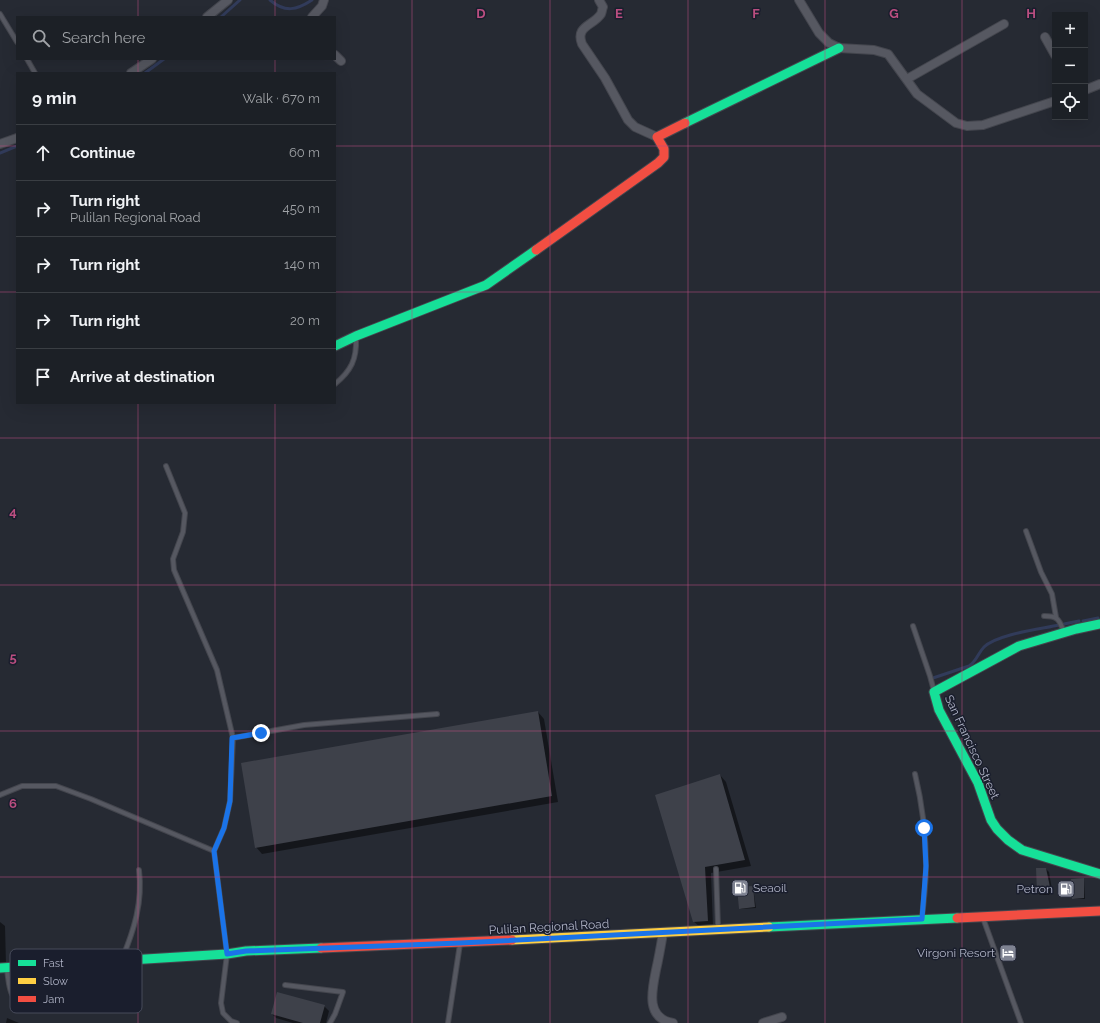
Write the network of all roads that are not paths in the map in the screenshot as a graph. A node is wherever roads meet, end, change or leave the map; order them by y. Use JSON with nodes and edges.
{"nodes":[{"id":1,"x":228,"y":0,"type":"edge"},
{"id":2,"x":324,"y":0,"type":"edge"},
{"id":3,"x":599,"y":0,"type":"edge"},
{"id":4,"x":799,"y":0,"type":"edge"},
{"id":5,"x":0,"y":14,"type":"edge"},
{"id":6,"x":208,"y":16,"type":"edge"},
{"id":7,"x":313,"y":16,"type":"edge"},
{"id":8,"x":1004,"y":24,"type":"dead end"},
{"id":9,"x":1045,"y":36,"type":"dead end"},
{"id":10,"x":16,"y":40,"type":"edge"},
{"id":11,"x":839,"y":48,"type":"junction"},
{"id":12,"x":1052,"y":49,"type":"edge"},
{"id":13,"x":28,"y":60,"type":"edge"},
{"id":14,"x":150,"y":60,"type":"edge"},
{"id":15,"x":34,"y":72,"type":"edge"},
{"id":16,"x":132,"y":72,"type":"edge"},
{"id":17,"x":907,"y":79,"type":"junction"},
{"id":18,"x":1100,"y":84,"type":"edge"},
{"id":19,"x":1088,"y":89,"type":"edge"},
{"id":20,"x":1052,"y":102,"type":"edge"},
{"id":21,"x":657,"y":137,"type":"junction"},
{"id":22,"x":16,"y":138,"type":"edge"},
{"id":23,"x":0,"y":144,"type":"edge"},
{"id":24,"x":356,"y":336,"type":"junction"},
{"id":25,"x":336,"y":346,"type":"edge"},
{"id":26,"x":336,"y":383,"type":"edge"},
{"id":27,"x":166,"y":466,"type":"dead end"},
{"id":28,"x":1026,"y":531,"type":"dead end"},
{"id":29,"x":1044,"y":616,"type":"dead end"},
{"id":30,"x":1056,"y":617,"type":"junction"},
{"id":31,"x":1100,"y":624,"type":"edge"},
{"id":32,"x":913,"y":626,"type":"dead end"},
{"id":33,"x":1064,"y":632,"type":"junction"},
{"id":34,"x":934,"y":692,"type":"junction"},
{"id":35,"x":437,"y":714,"type":"dead end"},
{"id":36,"x":232,"y":738,"type":"junction"},
{"id":37,"x":915,"y":774,"type":"dead end"},
{"id":38,"x":0,"y":795,"type":"edge"},
{"id":39,"x":214,"y":851,"type":"junction"},
{"id":40,"x":716,"y":869,"type":"dead end"},
{"id":41,"x":139,"y":870,"type":"dead end"},
{"id":42,"x":1100,"y":874,"type":"edge"},
{"id":43,"x":1100,"y":911,"type":"edge"},
{"id":44,"x":982,"y":916,"type":"junction"},
{"id":45,"x":922,"y":919,"type":"junction"},
{"id":46,"x":718,"y":929,"type":"junction"},
{"id":47,"x":663,"y":933,"type":"junction"},
{"id":48,"x":460,"y":943,"type":"junction"},
{"id":49,"x":125,"y":949,"type":"edge"},
{"id":50,"x":227,"y":954,"type":"junction"},
{"id":51,"x":142,"y":960,"type":"edge"},
{"id":52,"x":4,"y":968,"type":"edge"},
{"id":53,"x":286,"y":985,"type":"dead end"},
{"id":54,"x":10,"y":992,"type":"edge"},
{"id":55,"x":782,"y":1017,"type":"dead end"},
{"id":56,"x":237,"y":1023,"type":"edge"},
{"id":57,"x":330,"y":1023,"type":"edge"},
{"id":58,"x":448,"y":1023,"type":"edge"},
{"id":59,"x":673,"y":1023,"type":"edge"},
{"id":60,"x":763,"y":1023,"type":"edge"},
{"id":61,"x":1021,"y":1023,"type":"edge"}],
"edges":[{"from":1,"to":6,"type":"street"},
{"from":2,"to":7,"type":"street"},
{"from":3,"to":21,"type":"street"},
{"from":4,"to":11,"type":"street"},
{"from":5,"to":10,"type":"lane"},
{"from":8,"to":17,"type":"street"},
{"from":9,"to":12,"type":"street"},
{"from":11,"to":17,"type":"street"},
{"from":11,"to":21,"type":"main road"},
{"from":13,"to":15,"type":"lane"},
{"from":14,"to":16,"type":"street"},
{"from":17,"to":20,"type":"street"},
{"from":18,"to":19,"type":"street"},
{"from":21,"to":24,"type":"main road"},
{"from":22,"to":23,"type":"street"},
{"from":24,"to":25,"type":"main road"},
{"from":24,"to":26,"type":"lane"},
{"from":27,"to":36,"type":"lane"},
{"from":28,"to":30,"type":"lane"},
{"from":29,"to":30,"type":"lane"},
{"from":30,"to":33,"type":"lane"},
{"from":31,"to":33,"type":"main road","name":"San Francisco Street"},
{"from":32,"to":34,"type":"lane"},
{"from":33,"to":34,"type":"main road","name":"San Francisco Street"},
{"from":34,"to":42,"type":"main road","name":"San Francisco Street"},
{"from":35,"to":36,"type":"lane"},
{"from":36,"to":39,"type":"lane"},
{"from":37,"to":45,"type":"lane"},
{"from":38,"to":39,"type":"lane"},
{"from":39,"to":50,"type":"lane"},
{"from":40,"to":46,"type":"lane"},
{"from":41,"to":49,"type":"lane"},
{"from":43,"to":44,"type":"main road","name":"Pulilan Regional Road"},
{"from":44,"to":45,"type":"main road","name":"Pulilan Regional Road"},
{"from":44,"to":61,"type":"lane"},
{"from":45,"to":46,"type":"main road","name":"Pulilan Regional Road"},
{"from":46,"to":47,"type":"main road","name":"Pulilan Regional Road"},
{"from":47,"to":48,"type":"main road","name":"Pulilan Regional Road"},
{"from":47,"to":59,"type":"street"},
{"from":48,"to":50,"type":"main road","name":"Pulilan Regional Road"},
{"from":48,"to":58,"type":"lane"},
{"from":50,"to":51,"type":"main road","name":"Pulilan Regional Road"},
{"from":50,"to":56,"type":"lane"},
{"from":52,"to":54,"type":"lane"},
{"from":53,"to":57,"type":"lane"},
{"from":55,"to":60,"type":"street"}]}
